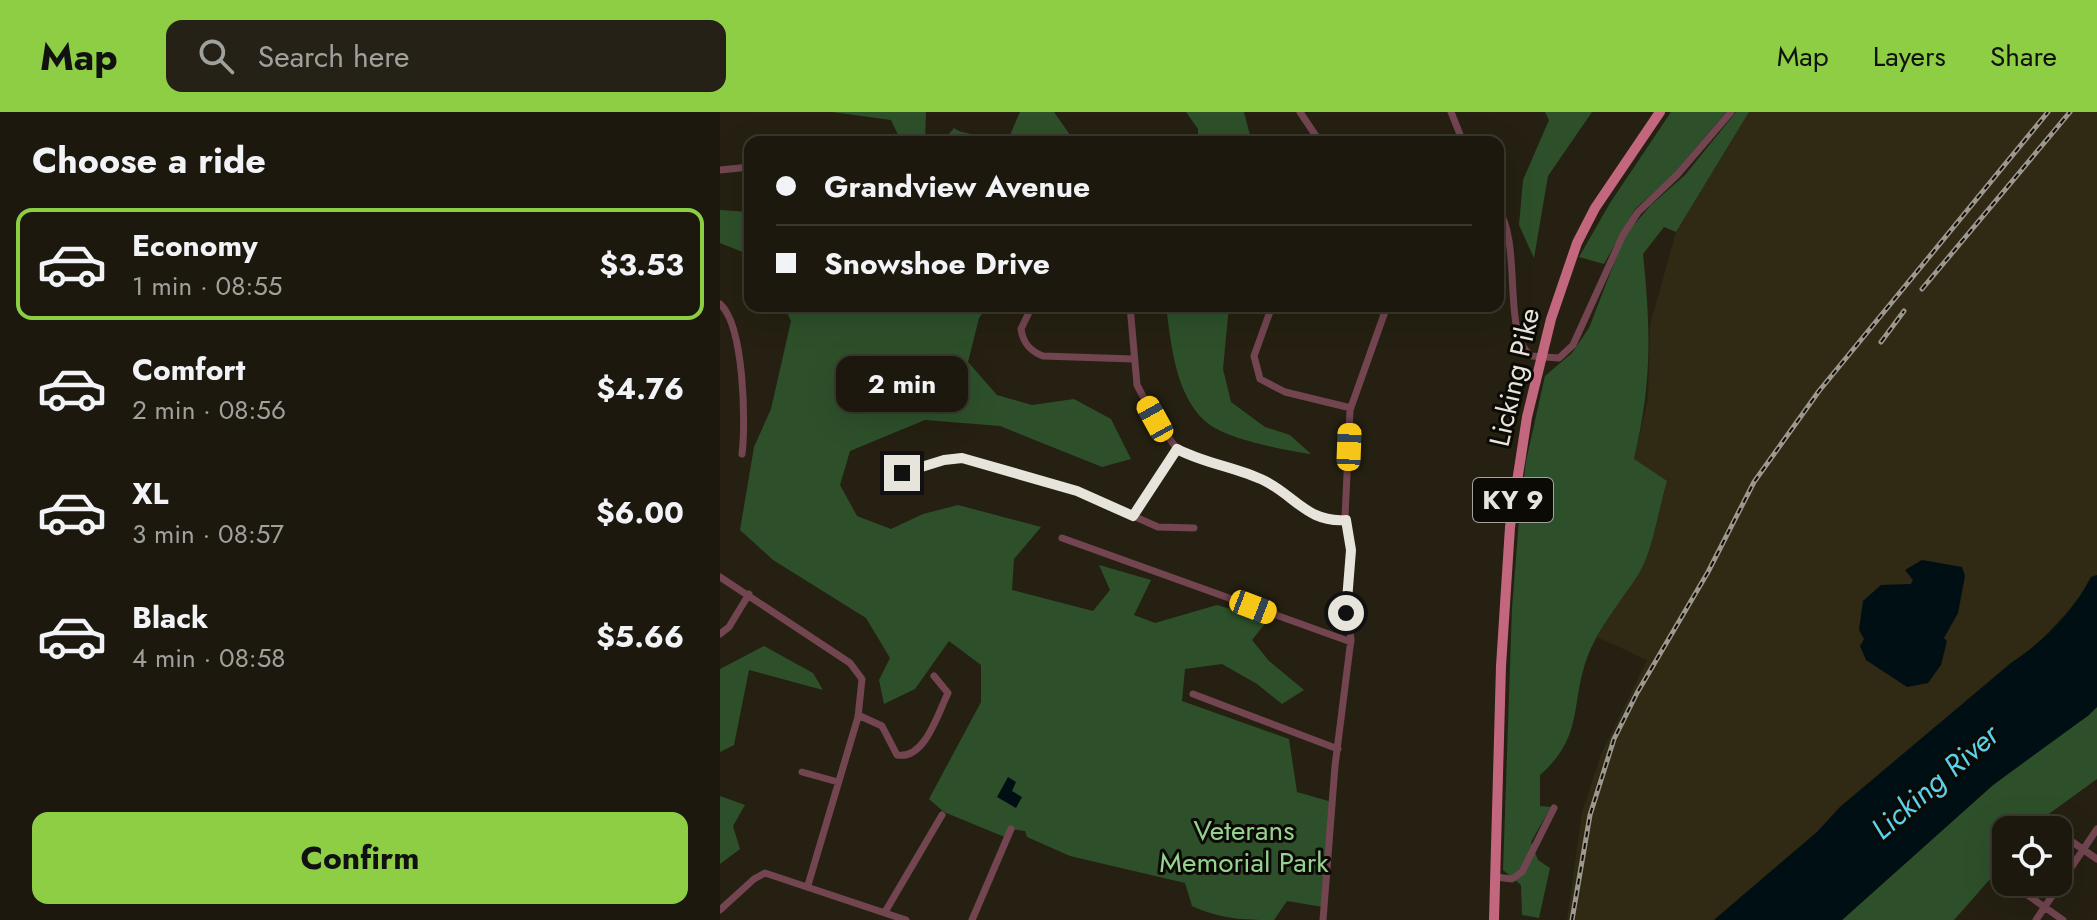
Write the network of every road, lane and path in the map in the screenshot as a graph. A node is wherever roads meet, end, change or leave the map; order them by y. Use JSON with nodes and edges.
{"nodes":[{"id":1,"x":1300,"y":112,"type":"edge"},
{"id":2,"x":1451,"y":112,"type":"edge"},
{"id":3,"x":1660,"y":112,"type":"edge"},
{"id":4,"x":1731,"y":112,"type":"edge"},
{"id":5,"x":1316,"y":136,"type":"edge"},
{"id":6,"x":1459,"y":136,"type":"edge"},
{"id":7,"x":744,"y":168,"type":"edge"},
{"id":8,"x":720,"y":170,"type":"edge"},
{"id":9,"x":1504,"y":222,"type":"edge"},
{"id":10,"x":720,"y":304,"type":"edge"},
{"id":11,"x":1029,"y":312,"type":"edge"},
{"id":12,"x":1130,"y":312,"type":"edge"},
{"id":13,"x":1270,"y":312,"type":"edge"},
{"id":14,"x":1385,"y":312,"type":"edge"},
{"id":15,"x":1542,"y":358,"type":"junction"},
{"id":16,"x":1133,"y":359,"type":"junction"},
{"id":17,"x":1351,"y":408,"type":"junction"},
{"id":18,"x":1177,"y":449,"type":"junction"},
{"id":19,"x":742,"y":454,"type":"dead end"},
{"id":20,"x":887,"y":479,"type":"dead end"},
{"id":21,"x":1133,"y":516,"type":"junction"},
{"id":22,"x":1346,"y":520,"type":"junction"},
{"id":23,"x":1194,"y":528,"type":"dead end"},
{"id":24,"x":1062,"y":538,"type":"dead end"},
{"id":25,"x":720,"y":577,"type":"edge"},
{"id":26,"x":749,"y":594,"type":"junction"},
{"id":27,"x":720,"y":634,"type":"edge"},
{"id":28,"x":1351,"y":642,"type":"junction"},
{"id":29,"x":934,"y":676,"type":"dead end"},
{"id":30,"x":1193,"y":694,"type":"dead end"},
{"id":31,"x":858,"y":715,"type":"junction"},
{"id":32,"x":1338,"y":749,"type":"junction"},
{"id":33,"x":802,"y":772,"type":"dead end"},
{"id":34,"x":838,"y":782,"type":"junction"},
{"id":35,"x":1554,"y":808,"type":"dead end"},
{"id":36,"x":942,"y":815,"type":"dead end"},
{"id":37,"x":1011,"y":829,"type":"dead end"},
{"id":38,"x":2097,"y":829,"type":"edge"},
{"id":39,"x":2072,"y":842,"type":"edge"},
{"id":40,"x":2083,"y":850,"type":"junction"},
{"id":41,"x":2097,"y":859,"type":"edge"},
{"id":42,"x":1496,"y":877,"type":"junction"},
{"id":43,"x":808,"y":885,"type":"junction"},
{"id":44,"x":2028,"y":896,"type":"edge"},
{"id":45,"x":2044,"y":907,"type":"junction"},
{"id":46,"x":720,"y":910,"type":"edge"},
{"id":47,"x":885,"y":912,"type":"junction"},
{"id":48,"x":906,"y":920,"type":"edge"},
{"id":49,"x":972,"y":920,"type":"edge"},
{"id":50,"x":1323,"y":920,"type":"edge"},
{"id":51,"x":1494,"y":920,"type":"edge"},
{"id":52,"x":2036,"y":920,"type":"edge"},
{"id":53,"x":2063,"y":920,"type":"edge"}],
"edges":[{"from":1,"to":5,"type":"street"},
{"from":2,"to":6,"type":"street"},
{"from":3,"to":15,"type":"main road","name":"Licking Pike","number":"KY 9"},
{"from":4,"to":15,"type":"street"},
{"from":7,"to":8,"type":"street"},
{"from":9,"to":15,"type":"street"},
{"from":10,"to":19,"type":"street"},
{"from":11,"to":16,"type":"street"},
{"from":12,"to":16,"type":"street"},
{"from":13,"to":17,"type":"street"},
{"from":14,"to":17,"type":"street"},
{"from":15,"to":42,"type":"main road","name":"Licking Pike","number":"KY 9"},
{"from":16,"to":18,"type":"street"},
{"from":17,"to":22,"type":"street"},
{"from":18,"to":21,"type":"street"},
{"from":18,"to":22,"type":"street"},
{"from":20,"to":21,"type":"street"},
{"from":21,"to":23,"type":"street"},
{"from":22,"to":28,"type":"street"},
{"from":24,"to":28,"type":"street"},
{"from":25,"to":26,"type":"street"},
{"from":26,"to":27,"type":"street"},
{"from":26,"to":31,"type":"street"},
{"from":28,"to":32,"type":"street"},
{"from":29,"to":31,"type":"street"},
{"from":30,"to":32,"type":"street"},
{"from":31,"to":34,"type":"street"},
{"from":32,"to":50,"type":"street"},
{"from":33,"to":34,"type":"street"},
{"from":34,"to":43,"type":"street"},
{"from":35,"to":42,"type":"street"},
{"from":36,"to":47,"type":"street"},
{"from":37,"to":49,"type":"street"},
{"from":38,"to":40,"type":"street"},
{"from":39,"to":40,"type":"street"},
{"from":40,"to":41,"type":"street"},
{"from":40,"to":45,"type":"street"},
{"from":42,"to":51,"type":"main road","name":"Licking Pike","number":"KY 9"},
{"from":43,"to":46,"type":"street"},
{"from":43,"to":47,"type":"street"},
{"from":44,"to":45,"type":"street"},
{"from":45,"to":52,"type":"street"},
{"from":45,"to":53,"type":"street"},
{"from":47,"to":48,"type":"street"}]}
